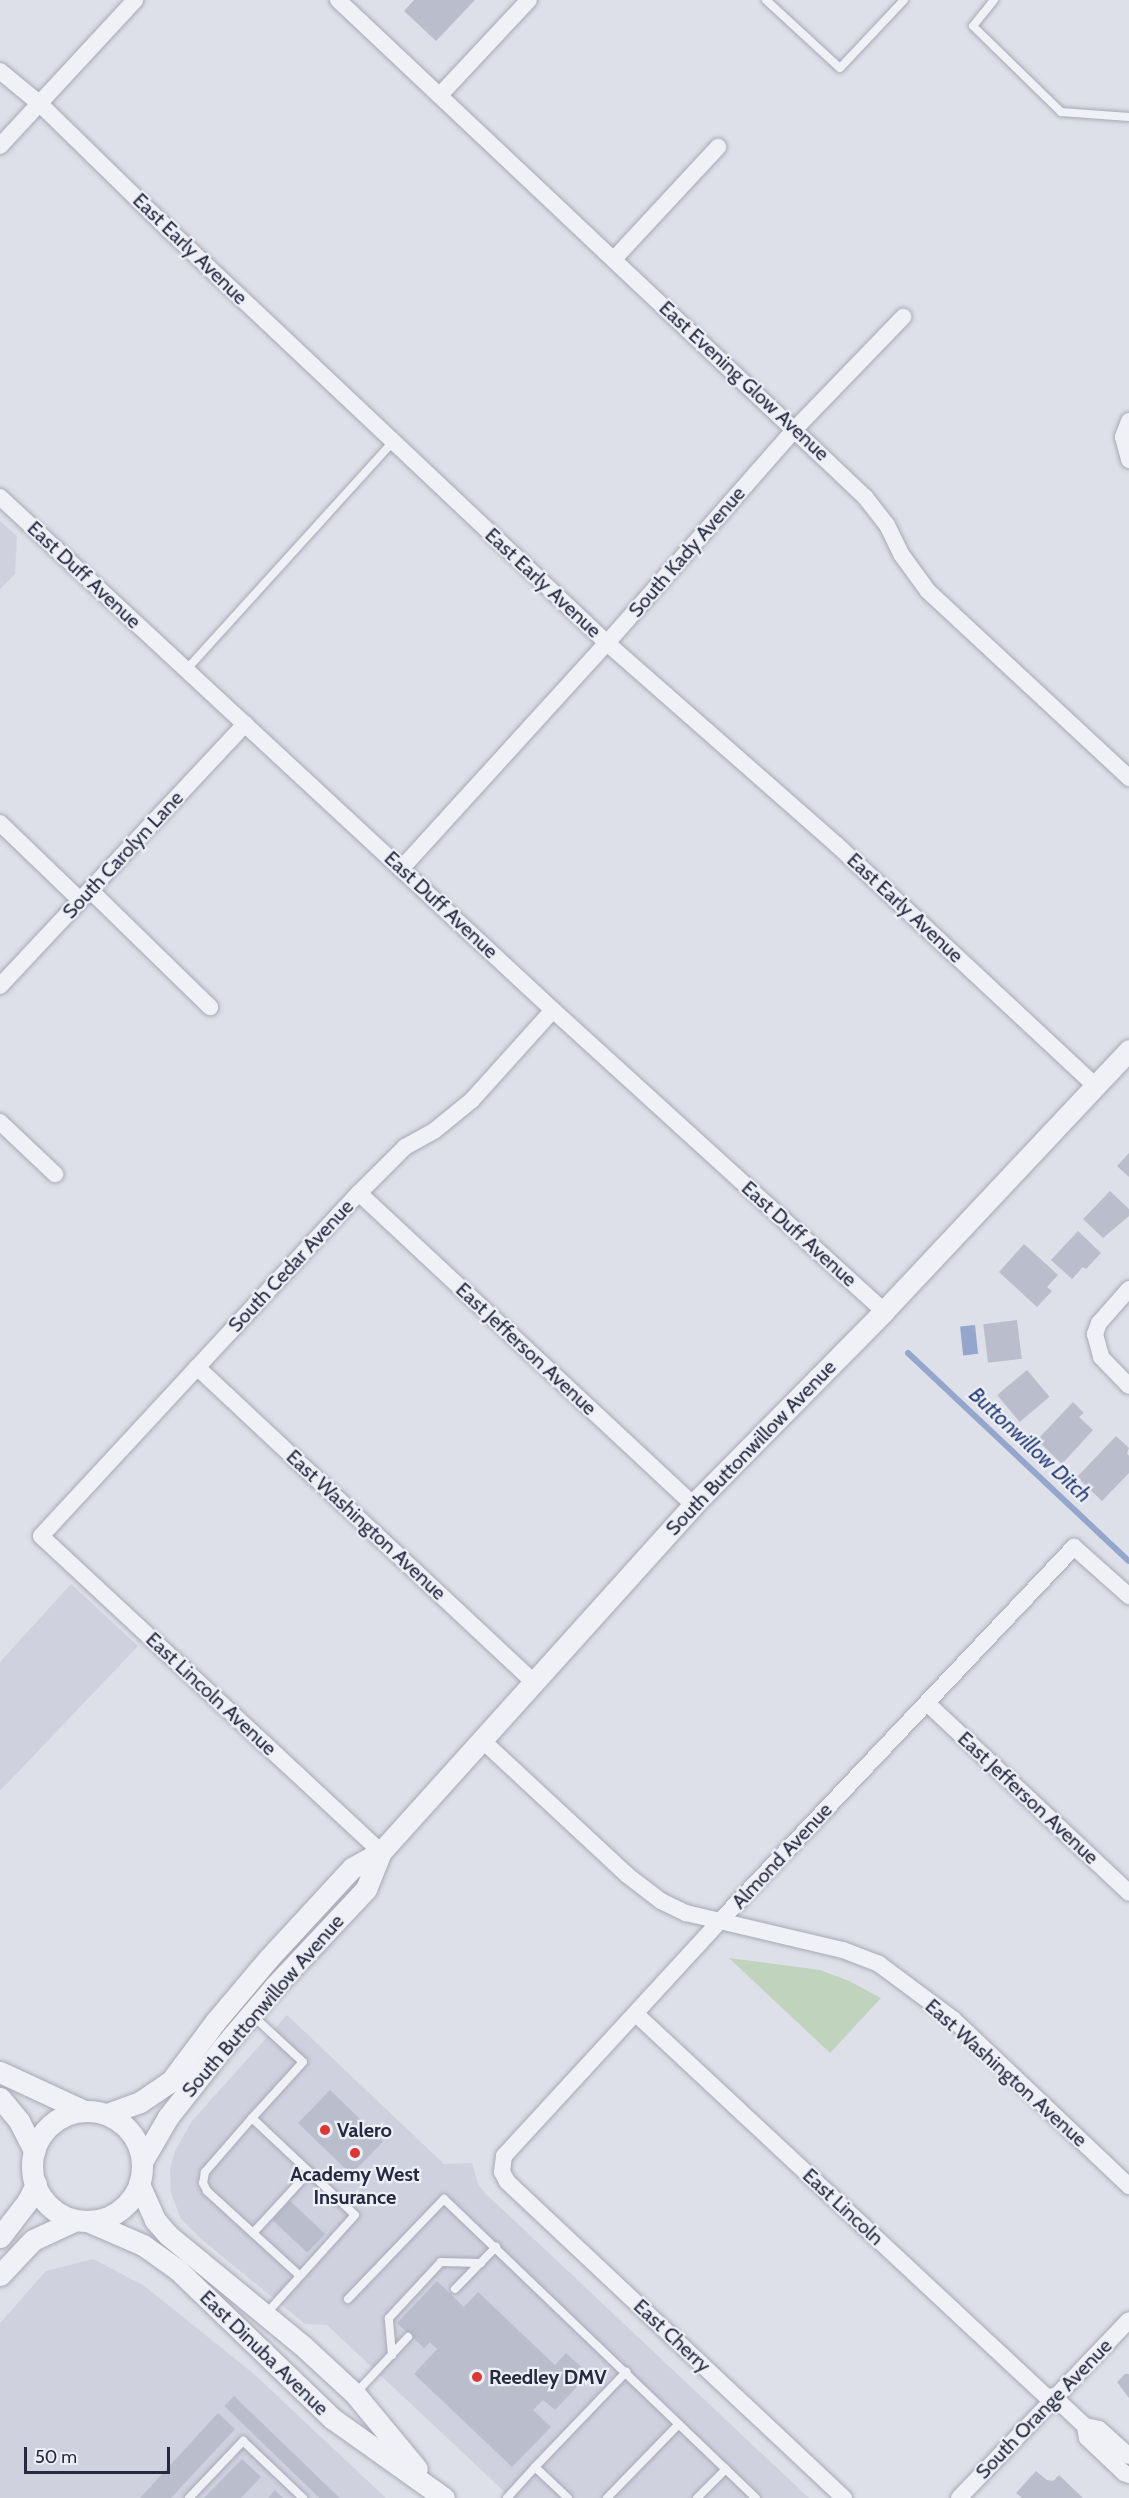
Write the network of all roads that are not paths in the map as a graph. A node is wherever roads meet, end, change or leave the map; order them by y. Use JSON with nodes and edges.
{"nodes":[{"id":1,"x":135,"y":0,"type":"edge"},
{"id":2,"x":338,"y":0,"type":"edge"},
{"id":3,"x":529,"y":0,"type":"edge"},
{"id":4,"x":766,"y":0,"type":"edge"},
{"id":5,"x":904,"y":0,"type":"edge"},
{"id":6,"x":994,"y":0,"type":"edge"},
{"id":7,"x":0,"y":71,"type":"edge"},
{"id":8,"x":440,"y":95,"type":"junction"},
{"id":9,"x":39,"y":103,"type":"junction"},
{"id":10,"x":1129,"y":117,"type":"edge"},
{"id":11,"x":0,"y":146,"type":"edge"},
{"id":12,"x":718,"y":147,"type":"dead end"},
{"id":13,"x":614,"y":259,"type":"junction"},
{"id":14,"x":903,"y":317,"type":"dead end"},
{"id":15,"x":1129,"y":421,"type":"edge"},
{"id":16,"x":795,"y":429,"type":"junction"},
{"id":17,"x":393,"y":442,"type":"junction"},
{"id":18,"x":1129,"y":460,"type":"edge"},
{"id":19,"x":0,"y":497,"type":"edge"},
{"id":20,"x":607,"y":644,"type":"junction"},
{"id":21,"x":186,"y":670,"type":"junction"},
{"id":22,"x":246,"y":724,"type":"junction"},
{"id":23,"x":1129,"y":778,"type":"edge"},
{"id":24,"x":0,"y":823,"type":"edge"},
{"id":25,"x":401,"y":869,"type":"junction"},
{"id":26,"x":85,"y":895,"type":"junction"},
{"id":27,"x":0,"y":986,"type":"edge"},
{"id":28,"x":210,"y":1007,"type":"dead end"},
{"id":29,"x":553,"y":1010,"type":"junction"},
{"id":30,"x":1129,"y":1050,"type":"edge"},
{"id":31,"x":1095,"y":1086,"type":"junction"},
{"id":32,"x":0,"y":1122,"type":"edge"},
{"id":33,"x":55,"y":1174,"type":"dead end"},
{"id":34,"x":359,"y":1193,"type":"junction"},
{"id":35,"x":1129,"y":1289,"type":"edge"},
{"id":36,"x":884,"y":1311,"type":"junction"},
{"id":37,"x":197,"y":1367,"type":"junction"},
{"id":38,"x":1129,"y":1386,"type":"edge"},
{"id":39,"x":693,"y":1505,"type":"junction"},
{"id":40,"x":41,"y":1536,"type":"joint"},
{"id":41,"x":1129,"y":1596,"type":"edge"},
{"id":42,"x":535,"y":1683,"type":"junction"},
{"id":43,"x":927,"y":1703,"type":"junction"},
{"id":44,"x":483,"y":1741,"type":"junction"},
{"id":45,"x":381,"y":1852,"type":"junction"},
{"id":46,"x":1129,"y":1893,"type":"edge"},
{"id":47,"x":720,"y":1921,"type":"junction"},
{"id":48,"x":251,"y":2014,"type":"junction"},
{"id":49,"x":636,"y":2014,"type":"junction"},
{"id":50,"x":0,"y":2072,"type":"edge"},
{"id":51,"x":0,"y":2098,"type":"edge"},
{"id":52,"x":82,"y":2110,"type":"junction"},
{"id":53,"x":107,"y":2114,"type":"junction"},
{"id":54,"x":252,"y":2118,"type":"junction"},
{"id":55,"x":34,"y":2151,"type":"junction"},
{"id":56,"x":142,"y":2160,"type":"junction"},
{"id":57,"x":309,"y":2172,"type":"junction"},
{"id":58,"x":502,"y":2172,"type":"joint"},
{"id":59,"x":36,"y":2184,"type":"junction"},
{"id":60,"x":139,"y":2184,"type":"junction"},
{"id":61,"x":1129,"y":2186,"type":"edge"},
{"id":62,"x":82,"y":2221,"type":"junction"},
{"id":63,"x":252,"y":2233,"type":"junction"},
{"id":64,"x":0,"y":2237,"type":"edge"},
{"id":65,"x":496,"y":2247,"type":"junction"},
{"id":66,"x":481,"y":2262,"type":"junction"},
{"id":67,"x":0,"y":2275,"type":"edge"},
{"id":68,"x":299,"y":2276,"type":"junction"},
{"id":69,"x":455,"y":2289,"type":"dead end"},
{"id":70,"x":348,"y":2299,"type":"dead end"},
{"id":71,"x":266,"y":2314,"type":"junction"},
{"id":72,"x":1129,"y":2320,"type":"edge"},
{"id":73,"x":408,"y":2337,"type":"dead end"},
{"id":74,"x":392,"y":2355,"type":"junction"},
{"id":75,"x":626,"y":2372,"type":"junction"},
{"id":76,"x":355,"y":2394,"type":"junction"},
{"id":77,"x":1052,"y":2398,"type":"junction"},
{"id":78,"x":679,"y":2424,"type":"junction"},
{"id":79,"x":1085,"y":2426,"type":"junction"},
{"id":80,"x":1129,"y":2457,"type":"edge"},
{"id":81,"x":535,"y":2467,"type":"junction"},
{"id":82,"x":726,"y":2469,"type":"junction"},
{"id":83,"x":1129,"y":2475,"type":"edge"},
{"id":84,"x":435,"y":2495,"type":"edge"},
{"id":85,"x":189,"y":2498,"type":"edge"},
{"id":86,"x":303,"y":2498,"type":"edge"},
{"id":87,"x":507,"y":2498,"type":"edge"},
{"id":88,"x":568,"y":2498,"type":"edge"},
{"id":89,"x":607,"y":2498,"type":"edge"},
{"id":90,"x":698,"y":2498,"type":"edge"},
{"id":91,"x":756,"y":2498,"type":"edge"},
{"id":92,"x":844,"y":2498,"type":"edge"},
{"id":93,"x":958,"y":2498,"type":"edge"}],
"edges":[{"from":1,"to":9,"type":"street"},
{"from":2,"to":8,"type":"street","name":"East Evening Glow Avenue"},
{"from":3,"to":8,"type":"street"},
{"from":4,"to":5,"type":"lane"},
{"from":6,"to":10,"type":"lane"},
{"from":7,"to":9,"type":"street","name":"East Early Avenue"},
{"from":8,"to":13,"type":"street","name":"East Evening Glow Avenue"},
{"from":9,"to":11,"type":"street"},
{"from":9,"to":17,"type":"street","name":"East Early Avenue"},
{"from":12,"to":13,"type":"street"},
{"from":13,"to":16,"type":"street","name":"East Evening Glow Avenue"},
{"from":14,"to":16,"type":"street","name":"South Kady Avenue"},
{"from":15,"to":18,"type":"street"},
{"from":16,"to":20,"type":"street","name":"South Kady Avenue"},
{"from":16,"to":23,"type":"street","name":"East Evening Glow Avenue"},
{"from":17,"to":20,"type":"street","name":"East Early Avenue"},
{"from":17,"to":21,"type":"lane"},
{"from":19,"to":21,"type":"street","name":"East Duff Avenue"},
{"from":20,"to":25,"type":"street","name":"South Kady Avenue"},
{"from":20,"to":31,"type":"street","name":"East Early Avenue"},
{"from":21,"to":22,"type":"street","name":"East Duff Avenue"},
{"from":22,"to":25,"type":"street","name":"East Duff Avenue"},
{"from":22,"to":26,"type":"street","name":"South Carolyn Lane"},
{"from":24,"to":26,"type":"street"},
{"from":25,"to":29,"type":"street","name":"East Duff Avenue"},
{"from":26,"to":27,"type":"street","name":"South Carolyn Lane"},
{"from":26,"to":28,"type":"street"},
{"from":29,"to":34,"type":"street","name":"South Cedar Avenue"},
{"from":29,"to":36,"type":"street","name":"East Duff Avenue"},
{"from":30,"to":31,"type":"street","name":"South Buttonwillow Avenue"},
{"from":31,"to":36,"type":"street","name":"South Buttonwillow Avenue"},
{"from":32,"to":33,"type":"street"},
{"from":34,"to":37,"type":"street","name":"South Cedar Avenue"},
{"from":34,"to":39,"type":"street","name":"East Jefferson Avenue"},
{"from":35,"to":38,"type":"street"},
{"from":36,"to":39,"type":"street","name":"South Buttonwillow Avenue"},
{"from":37,"to":40,"type":"street","name":"South Cedar Avenue"},
{"from":37,"to":42,"type":"street","name":"East Washington Avenue"},
{"from":39,"to":42,"type":"street","name":"South Buttonwillow Avenue"},
{"from":40,"to":45,"type":"street","name":"East Lincoln Avenue"},
{"from":41,"to":43,"type":"street","name":"Almond Avenue"},
{"from":42,"to":44,"type":"street","name":"South Buttonwillow Avenue"},
{"from":43,"to":46,"type":"street","name":"East Jefferson Avenue"},
{"from":43,"to":47,"type":"street","name":"Almond Avenue"},
{"from":44,"to":45,"type":"street","name":"South Buttonwillow Avenue"},
{"from":44,"to":47,"type":"street","name":"East Washington Avenue"},
{"from":45,"to":48,"type":"street","name":"South Buttonwillow Avenue"},
{"from":45,"to":53,"type":"street","name":"South Buttonwillow Avenue"},
{"from":47,"to":49,"type":"street","name":"Almond Avenue"},
{"from":47,"to":61,"type":"street","name":"East Washington Avenue"},
{"from":48,"to":54,"type":"lane"},
{"from":48,"to":56,"type":"street","name":"South Buttonwillow Avenue"},
{"from":49,"to":58,"type":"street","name":"Almond Avenue"},
{"from":49,"to":77,"type":"street","name":"East Lincoln"},
{"from":50,"to":52,"type":"street"},
{"from":51,"to":55,"type":"street"},
{"from":52,"to":53,"type":"street"},
{"from":52,"to":55,"type":"street"},
{"from":53,"to":56,"type":"street"},
{"from":54,"to":57,"type":"lane"},
{"from":54,"to":63,"type":"lane"},
{"from":55,"to":59,"type":"street"},
{"from":56,"to":60,"type":"street"},
{"from":57,"to":63,"type":"lane"},
{"from":57,"to":68,"type":"lane"},
{"from":58,"to":92,"type":"street","name":"East Cherry"},
{"from":59,"to":62,"type":"street"},
{"from":59,"to":64,"type":"street"},
{"from":60,"to":62,"type":"street"},
{"from":60,"to":71,"type":"street","name":"East Dinuba Avenue"},
{"from":62,"to":67,"type":"street"},
{"from":62,"to":84,"type":"street","name":"East Dinuba Avenue"},
{"from":63,"to":68,"type":"lane"},
{"from":65,"to":66,"type":"lane"},
{"from":65,"to":70,"type":"lane"},
{"from":65,"to":75,"type":"lane"},
{"from":66,"to":69,"type":"lane"},
{"from":66,"to":74,"type":"lane"},
{"from":68,"to":71,"type":"lane"},
{"from":71,"to":76,"type":"street","name":"East Dinuba Avenue"},
{"from":72,"to":77,"type":"street","name":"South Orange Avenue"},
{"from":73,"to":74,"type":"lane"},
{"from":74,"to":76,"type":"lane"},
{"from":75,"to":78,"type":"lane"},
{"from":75,"to":81,"type":"lane"},
{"from":76,"to":84,"type":"street","name":"East Dinuba Avenue"},
{"from":77,"to":79,"type":"street","name":"East Lincoln"},
{"from":77,"to":93,"type":"street","name":"South Orange Avenue"},
{"from":78,"to":82,"type":"lane"},
{"from":78,"to":89,"type":"lane"},
{"from":79,"to":80,"type":"street"},
{"from":79,"to":83,"type":"street"},
{"from":81,"to":87,"type":"lane"},
{"from":81,"to":88,"type":"lane"},
{"from":82,"to":90,"type":"lane"},
{"from":82,"to":91,"type":"lane"},
{"from":85,"to":86,"type":"lane"}]}
